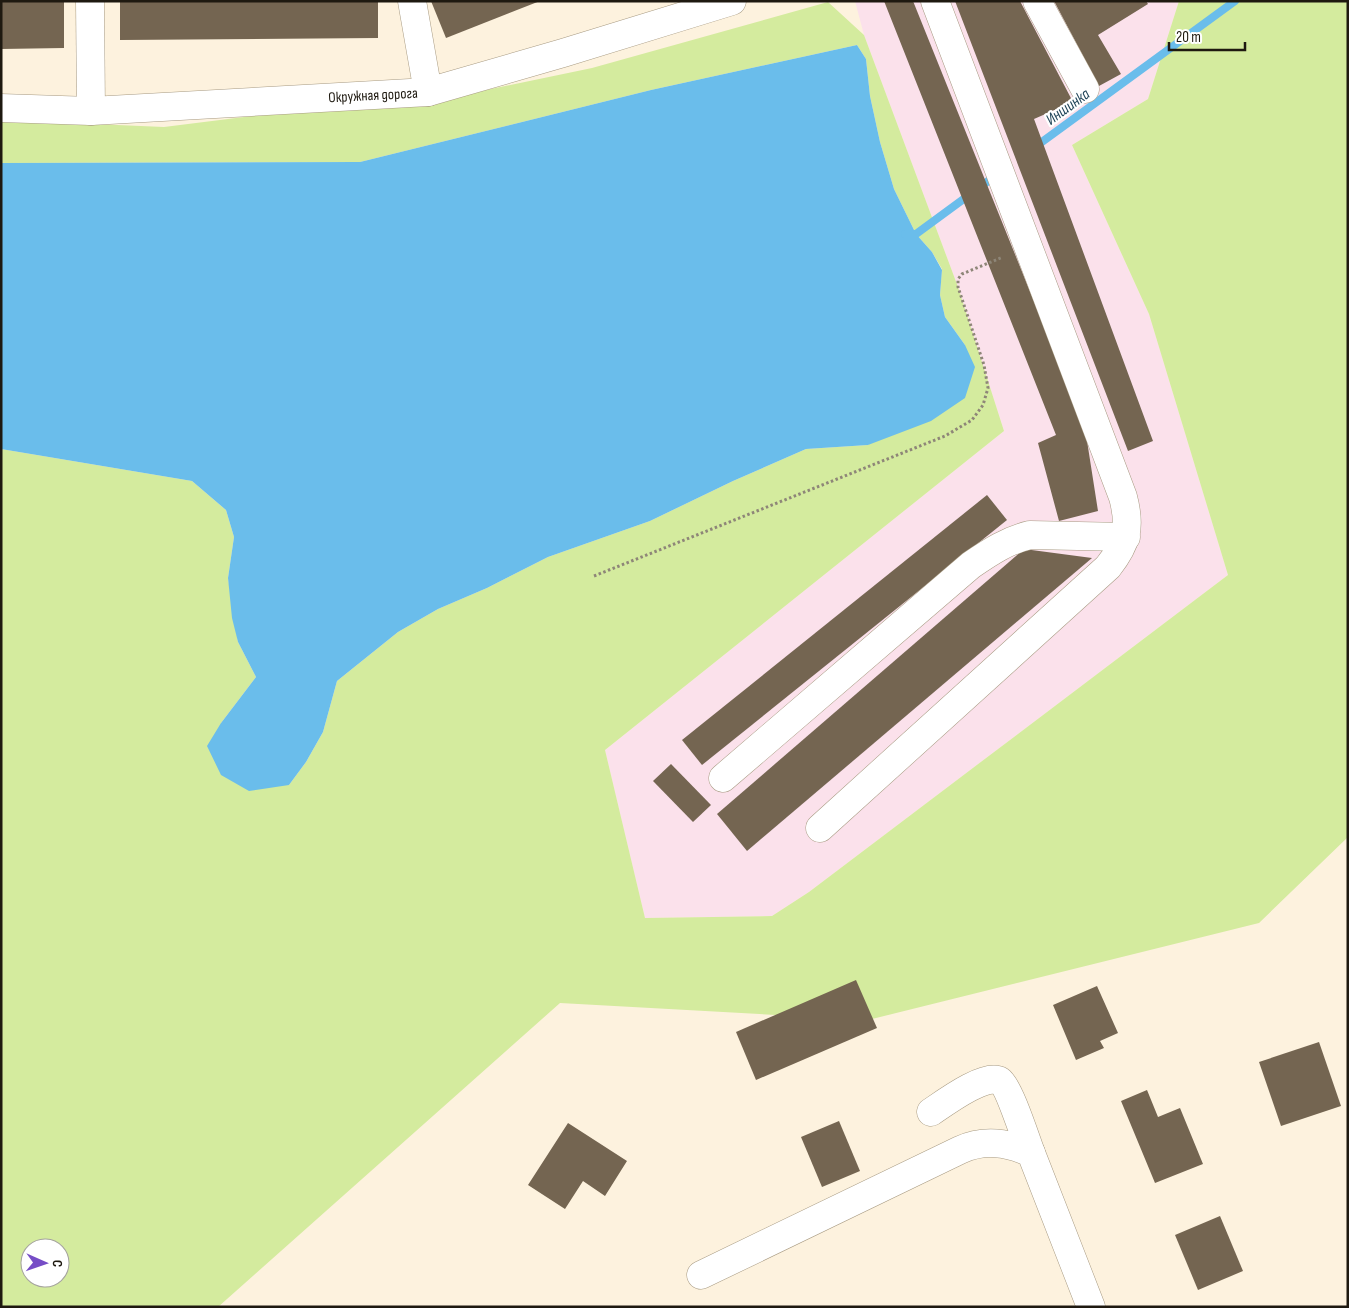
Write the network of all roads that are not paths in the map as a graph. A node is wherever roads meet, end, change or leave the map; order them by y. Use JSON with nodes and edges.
{"nodes":[{"id":1,"x":90,"y":1,"type":"edge"},
{"id":2,"x":412,"y":1,"type":"edge"},
{"id":3,"x":732,"y":1,"type":"edge"},
{"id":4,"x":935,"y":1,"type":"edge"},
{"id":5,"x":1037,"y":1,"type":"edge"},
{"id":6,"x":1085,"y":89,"type":"dead end"},
{"id":7,"x":428,"y":92,"type":"junction"},
{"id":8,"x":1,"y":108,"type":"edge"},
{"id":9,"x":91,"y":110,"type":"junction"},
{"id":10,"x":1126,"y":537,"type":"junction"},
{"id":11,"x":723,"y":778,"type":"dead end"},
{"id":12,"x":820,"y":828,"type":"dead end"},
{"id":13,"x":930,"y":1112,"type":"dead end"},
{"id":14,"x":1031,"y":1153,"type":"junction"},
{"id":15,"x":702,"y":1275,"type":"dead end"},
{"id":16,"x":1091,"y":1307,"type":"edge"}],
"edges":[{"from":1,"to":9,"type":"street"},
{"from":2,"to":7,"type":"street"},
{"from":3,"to":7,"type":"street","name":"Окружная дорога"},
{"from":4,"to":10,"type":"street"},
{"from":5,"to":6,"type":"street"},
{"from":7,"to":9,"type":"street","name":"Окружная дорога"},
{"from":8,"to":9,"type":"street","name":"Окружная дорога"},
{"from":10,"to":11,"type":"street"},
{"from":10,"to":12,"type":"street"},
{"from":13,"to":14,"type":"street"},
{"from":14,"to":15,"type":"street"},
{"from":14,"to":16,"type":"street"}]}
